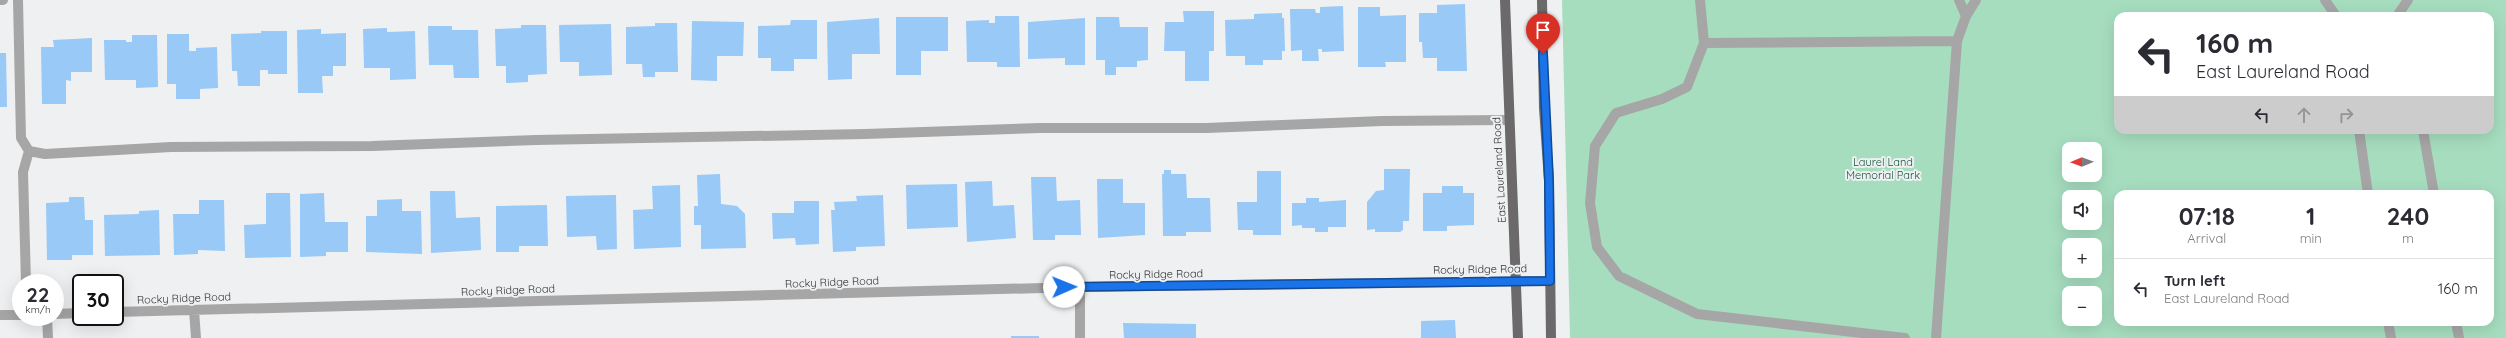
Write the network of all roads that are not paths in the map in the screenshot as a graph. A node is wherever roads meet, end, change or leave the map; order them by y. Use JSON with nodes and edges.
{"nodes":[{"id":1,"x":18,"y":0,"type":"edge"},
{"id":2,"x":1505,"y":0,"type":"edge"},
{"id":3,"x":1542,"y":0,"type":"edge"},
{"id":4,"x":1700,"y":0,"type":"edge"},
{"id":5,"x":1960,"y":0,"type":"edge"},
{"id":6,"x":1976,"y":0,"type":"edge"},
{"id":7,"x":2325,"y":0,"type":"edge"},
{"id":8,"x":2408,"y":0,"type":"edge"},
{"id":9,"x":2333,"y":12,"type":"edge"},
{"id":10,"x":2402,"y":12,"type":"edge"},
{"id":11,"x":1966,"y":16,"type":"junction"},
{"id":12,"x":1957,"y":41,"type":"junction"},
{"id":13,"x":1704,"y":43,"type":"junction"},
{"id":14,"x":1508,"y":120,"type":"junction"},
{"id":15,"x":2359,"y":134,"type":"edge"},
{"id":16,"x":2424,"y":134,"type":"edge"},
{"id":17,"x":29,"y":151,"type":"junction"},
{"id":18,"x":2367,"y":190,"type":"edge"},
{"id":19,"x":2433,"y":190,"type":"edge"},
{"id":20,"x":26,"y":274,"type":"edge"},
{"id":21,"x":1517,"y":281,"type":"junction"},
{"id":22,"x":1550,"y":281,"type":"junction"},
{"id":23,"x":1080,"y":287,"type":"junction"},
{"id":24,"x":194,"y":310,"type":"junction"},
{"id":25,"x":124,"y":312,"type":"edge"},
{"id":26,"x":0,"y":315,"type":"edge"},
{"id":27,"x":12,"y":315,"type":"edge"},
{"id":28,"x":47,"y":326,"type":"edge"},
{"id":29,"x":2389,"y":326,"type":"edge"},
{"id":30,"x":2457,"y":326,"type":"edge"},
{"id":31,"x":48,"y":338,"type":"edge"},
{"id":32,"x":196,"y":338,"type":"edge"},
{"id":33,"x":1080,"y":338,"type":"edge"},
{"id":34,"x":1518,"y":338,"type":"edge"},
{"id":35,"x":1551,"y":338,"type":"edge"},
{"id":36,"x":1906,"y":338,"type":"edge"},
{"id":37,"x":1936,"y":338,"type":"edge"},
{"id":38,"x":2391,"y":338,"type":"edge"},
{"id":39,"x":2459,"y":338,"type":"edge"}],
"edges":[{"from":1,"to":17,"type":"street"},
{"from":2,"to":14,"type":"main road","name":"East Laureland Road"},
{"from":3,"to":22,"type":"main road"},
{"from":4,"to":13,"type":"street"},
{"from":5,"to":11,"type":"street"},
{"from":6,"to":11,"type":"street"},
{"from":7,"to":9,"type":"street"},
{"from":8,"to":10,"type":"street"},
{"from":11,"to":12,"type":"street"},
{"from":12,"to":13,"type":"street"},
{"from":12,"to":37,"type":"street"},
{"from":13,"to":36,"type":"street"},
{"from":14,"to":17,"type":"street"},
{"from":14,"to":21,"type":"main road","name":"East Laureland Road"},
{"from":15,"to":18,"type":"street"},
{"from":16,"to":19,"type":"street"},
{"from":17,"to":20,"type":"street"},
{"from":21,"to":22,"type":"street","name":"Rocky Ridge Road"},
{"from":21,"to":23,"type":"street","name":"Rocky Ridge Road"},
{"from":21,"to":34,"type":"main road","name":"East Laureland Road"},
{"from":22,"to":35,"type":"main road"},
{"from":23,"to":24,"type":"street","name":"Rocky Ridge Road"},
{"from":23,"to":33,"type":"street"},
{"from":24,"to":25,"type":"street","name":"Rocky Ridge Road"},
{"from":24,"to":32,"type":"street"},
{"from":26,"to":27,"type":"street"},
{"from":28,"to":31,"type":"street"},
{"from":29,"to":38,"type":"street"},
{"from":30,"to":39,"type":"street"}]}
